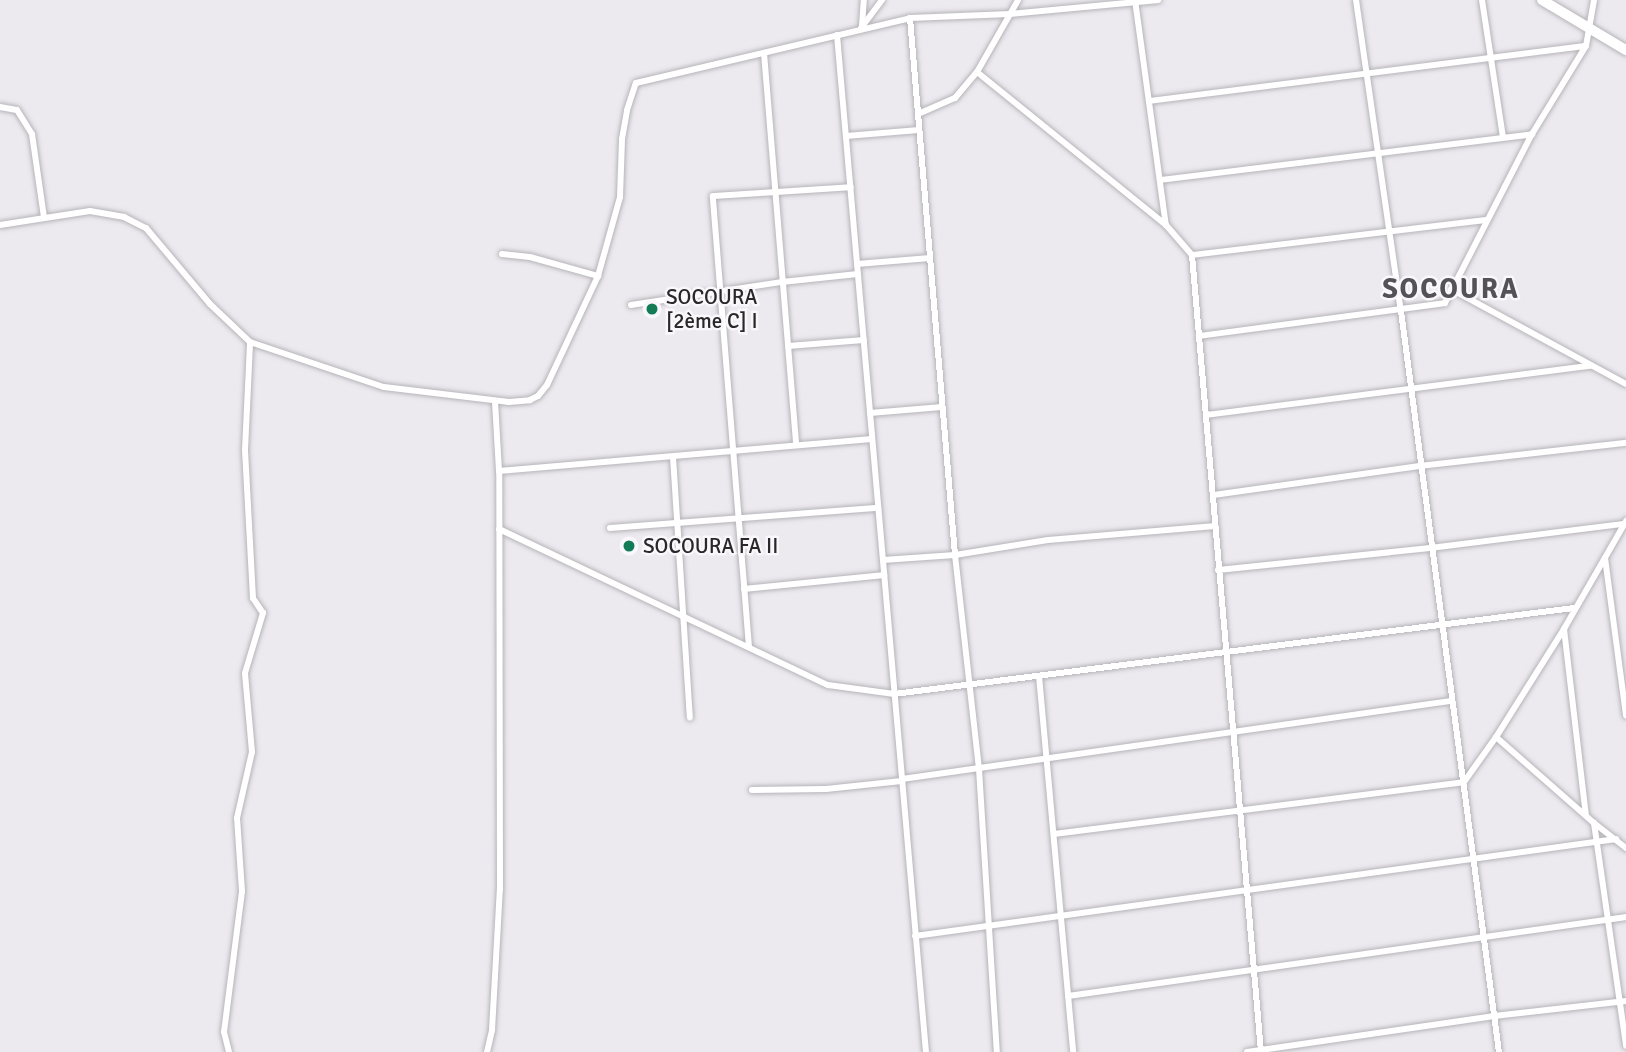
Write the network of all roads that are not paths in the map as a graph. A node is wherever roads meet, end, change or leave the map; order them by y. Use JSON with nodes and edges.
{"nodes":[{"id":1,"x":864,"y":0,"type":"edge"},
{"id":2,"x":881,"y":0,"type":"edge"},
{"id":3,"x":1018,"y":0,"type":"edge"},
{"id":4,"x":1157,"y":0,"type":"edge"},
{"id":5,"x":1356,"y":0,"type":"edge"},
{"id":6,"x":1482,"y":0,"type":"edge"},
{"id":7,"x":1542,"y":0,"type":"edge"},
{"id":8,"x":1594,"y":0,"type":"edge"},
{"id":9,"x":1135,"y":1,"type":"edge"},
{"id":10,"x":1010,"y":14,"type":"junction"},
{"id":11,"x":910,"y":19,"type":"junction"},
{"id":12,"x":1587,"y":27,"type":"junction"},
{"id":13,"x":862,"y":28,"type":"junction"},
{"id":14,"x":837,"y":35,"type":"junction"},
{"id":15,"x":1586,"y":46,"type":"junction"},
{"id":16,"x":1626,"y":50,"type":"edge"},
{"id":17,"x":764,"y":53,"type":"junction"},
{"id":18,"x":1491,"y":59,"type":"junction"},
{"id":19,"x":977,"y":72,"type":"junction"},
{"id":20,"x":1366,"y":74,"type":"junction"},
{"id":21,"x":1149,"y":102,"type":"junction"},
{"id":22,"x":0,"y":107,"type":"edge"},
{"id":23,"x":918,"y":114,"type":"junction"},
{"id":24,"x":919,"y":130,"type":"junction"},
{"id":25,"x":1532,"y":134,"type":"junction"},
{"id":26,"x":846,"y":136,"type":"junction"},
{"id":27,"x":1503,"y":137,"type":"junction"},
{"id":28,"x":1377,"y":153,"type":"junction"},
{"id":29,"x":1160,"y":180,"type":"junction"},
{"id":30,"x":850,"y":187,"type":"junction"},
{"id":31,"x":777,"y":192,"type":"junction"},
{"id":32,"x":44,"y":217,"type":"junction"},
{"id":33,"x":1487,"y":220,"type":"junction"},
{"id":34,"x":0,"y":225,"type":"edge"},
{"id":35,"x":1167,"y":225,"type":"junction"},
{"id":36,"x":1387,"y":232,"type":"junction"},
{"id":37,"x":502,"y":254,"type":"dead end"},
{"id":38,"x":1192,"y":255,"type":"junction"},
{"id":39,"x":930,"y":258,"type":"junction"},
{"id":40,"x":857,"y":264,"type":"junction"},
{"id":41,"x":858,"y":274,"type":"junction"},
{"id":42,"x":598,"y":276,"type":"junction"},
{"id":43,"x":782,"y":282,"type":"junction"},
{"id":44,"x":1451,"y":289,"type":"junction"},
{"id":45,"x":721,"y":290,"type":"junction"},
{"id":46,"x":631,"y":305,"type":"dead end"},
{"id":47,"x":1401,"y":311,"type":"junction"},
{"id":48,"x":1199,"y":336,"type":"junction"},
{"id":49,"x":864,"y":340,"type":"junction"},
{"id":50,"x":250,"y":342,"type":"junction"},
{"id":51,"x":788,"y":346,"type":"junction"},
{"id":52,"x":1591,"y":366,"type":"junction"},
{"id":53,"x":1626,"y":384,"type":"edge"},
{"id":54,"x":1411,"y":389,"type":"junction"},
{"id":55,"x":495,"y":401,"type":"junction"},
{"id":56,"x":943,"y":407,"type":"junction"},
{"id":57,"x":870,"y":413,"type":"junction"},
{"id":58,"x":1206,"y":415,"type":"junction"},
{"id":59,"x":872,"y":439,"type":"junction"},
{"id":60,"x":796,"y":443,"type":"junction"},
{"id":61,"x":1626,"y":443,"type":"edge"},
{"id":62,"x":733,"y":452,"type":"junction"},
{"id":63,"x":673,"y":457,"type":"junction"},
{"id":64,"x":1420,"y":466,"type":"junction"},
{"id":65,"x":499,"y":471,"type":"junction"},
{"id":66,"x":1213,"y":495,"type":"junction"},
{"id":67,"x":878,"y":508,"type":"junction"},
{"id":68,"x":737,"y":519,"type":"junction"},
{"id":69,"x":1625,"y":522,"type":"edge"},
{"id":70,"x":677,"y":523,"type":"junction"},
{"id":71,"x":1215,"y":526,"type":"junction"},
{"id":72,"x":611,"y":528,"type":"dead end"},
{"id":73,"x":499,"y":529,"type":"junction"},
{"id":74,"x":1430,"y":548,"type":"junction"},
{"id":75,"x":955,"y":555,"type":"junction"},
{"id":76,"x":1605,"y":558,"type":"junction"},
{"id":77,"x":883,"y":560,"type":"junction"},
{"id":78,"x":1218,"y":570,"type":"junction"},
{"id":79,"x":884,"y":575,"type":"junction"},
{"id":80,"x":744,"y":589,"type":"junction"},
{"id":81,"x":1574,"y":608,"type":"junction"},
{"id":82,"x":686,"y":616,"type":"junction"},
{"id":83,"x":1441,"y":625,"type":"junction"},
{"id":84,"x":1563,"y":629,"type":"junction"},
{"id":85,"x":749,"y":647,"type":"junction"},
{"id":86,"x":1227,"y":652,"type":"junction"},
{"id":87,"x":1039,"y":676,"type":"junction"},
{"id":88,"x":971,"y":684,"type":"junction"},
{"id":89,"x":894,"y":694,"type":"junction"},
{"id":90,"x":1451,"y":701,"type":"junction"},
{"id":91,"x":1626,"y":716,"type":"edge"},
{"id":92,"x":690,"y":717,"type":"dead end"},
{"id":93,"x":1233,"y":732,"type":"junction"},
{"id":94,"x":1496,"y":737,"type":"junction"},
{"id":95,"x":1046,"y":758,"type":"junction"},
{"id":96,"x":979,"y":769,"type":"junction"},
{"id":97,"x":902,"y":780,"type":"junction"},
{"id":98,"x":1464,"y":782,"type":"junction"},
{"id":99,"x":752,"y":790,"type":"dead end"},
{"id":100,"x":1240,"y":810,"type":"junction"},
{"id":101,"x":1586,"y":815,"type":"junction"},
{"id":102,"x":1594,"y":823,"type":"junction"},
{"id":103,"x":1054,"y":834,"type":"junction"},
{"id":104,"x":1616,"y":839,"type":"junction"},
{"id":105,"x":1596,"y":842,"type":"junction"},
{"id":106,"x":1626,"y":848,"type":"edge"},
{"id":107,"x":1473,"y":859,"type":"junction"},
{"id":108,"x":1247,"y":890,"type":"junction"},
{"id":109,"x":1060,"y":916,"type":"junction"},
{"id":110,"x":1626,"y":916,"type":"edge"},
{"id":111,"x":1608,"y":920,"type":"junction"},
{"id":112,"x":989,"y":926,"type":"junction"},
{"id":113,"x":915,"y":936,"type":"junction"},
{"id":114,"x":1483,"y":937,"type":"junction"},
{"id":115,"x":1254,"y":970,"type":"junction"},
{"id":116,"x":1068,"y":996,"type":"junction"},
{"id":117,"x":1623,"y":1002,"type":"edge"},
{"id":118,"x":1494,"y":1016,"type":"junction"},
{"id":119,"x":1626,"y":1046,"type":"edge"},
{"id":120,"x":1261,"y":1051,"type":"edge"},
{"id":121,"x":229,"y":1052,"type":"edge"},
{"id":122,"x":487,"y":1052,"type":"edge"},
{"id":123,"x":926,"y":1052,"type":"edge"},
{"id":124,"x":997,"y":1052,"type":"edge"},
{"id":125,"x":1073,"y":1052,"type":"edge"},
{"id":126,"x":1247,"y":1052,"type":"edge"},
{"id":127,"x":1499,"y":1052,"type":"edge"}],
"edges":[{"from":1,"to":13,"type":"street"},
{"from":2,"to":13,"type":"street"},
{"from":3,"to":10,"type":"street"},
{"from":4,"to":9,"type":"street"},
{"from":5,"to":20,"type":"street"},
{"from":6,"to":18,"type":"street"},
{"from":7,"to":12,"type":"main road"},
{"from":8,"to":12,"type":"street"},
{"from":9,"to":10,"type":"street"},
{"from":9,"to":21,"type":"street"},
{"from":10,"to":11,"type":"street"},
{"from":10,"to":19,"type":"street"},
{"from":11,"to":13,"type":"street"},
{"from":11,"to":23,"type":"street"},
{"from":12,"to":15,"type":"street"},
{"from":12,"to":16,"type":"main road"},
{"from":13,"to":14,"type":"street"},
{"from":14,"to":17,"type":"street"},
{"from":14,"to":26,"type":"street"},
{"from":15,"to":18,"type":"street"},
{"from":15,"to":25,"type":"street"},
{"from":17,"to":31,"type":"street"},
{"from":17,"to":42,"type":"street"},
{"from":18,"to":20,"type":"street"},
{"from":18,"to":27,"type":"street"},
{"from":19,"to":23,"type":"street"},
{"from":19,"to":35,"type":"street"},
{"from":20,"to":21,"type":"street"},
{"from":20,"to":28,"type":"street"},
{"from":21,"to":29,"type":"street"},
{"from":22,"to":32,"type":"street"},
{"from":23,"to":24,"type":"street"},
{"from":24,"to":26,"type":"street"},
{"from":24,"to":39,"type":"street"},
{"from":25,"to":27,"type":"street"},
{"from":25,"to":33,"type":"street"},
{"from":26,"to":30,"type":"street"},
{"from":27,"to":28,"type":"street"},
{"from":28,"to":29,"type":"street"},
{"from":28,"to":36,"type":"street"},
{"from":29,"to":35,"type":"street"},
{"from":30,"to":31,"type":"street"},
{"from":30,"to":40,"type":"street"},
{"from":31,"to":43,"type":"street"},
{"from":31,"to":45,"type":"street"},
{"from":32,"to":34,"type":"street"},
{"from":32,"to":50,"type":"street"},
{"from":33,"to":36,"type":"street"},
{"from":33,"to":44,"type":"street"},
{"from":35,"to":38,"type":"street"},
{"from":36,"to":38,"type":"street"},
{"from":36,"to":47,"type":"street"},
{"from":37,"to":42,"type":"street"},
{"from":38,"to":48,"type":"street"},
{"from":39,"to":40,"type":"street"},
{"from":39,"to":56,"type":"street"},
{"from":40,"to":41,"type":"street"},
{"from":41,"to":43,"type":"street"},
{"from":41,"to":49,"type":"street"},
{"from":42,"to":55,"type":"street"},
{"from":43,"to":45,"type":"street"},
{"from":43,"to":51,"type":"street"},
{"from":44,"to":47,"type":"street"},
{"from":44,"to":52,"type":"street"},
{"from":45,"to":46,"type":"street"},
{"from":45,"to":62,"type":"street"},
{"from":47,"to":48,"type":"street"},
{"from":47,"to":54,"type":"street"},
{"from":48,"to":58,"type":"street"},
{"from":49,"to":51,"type":"street"},
{"from":49,"to":57,"type":"street"},
{"from":50,"to":55,"type":"street"},
{"from":50,"to":121,"type":"street"},
{"from":51,"to":60,"type":"street"},
{"from":52,"to":53,"type":"street"},
{"from":52,"to":54,"type":"street"},
{"from":54,"to":58,"type":"street"},
{"from":54,"to":64,"type":"street"},
{"from":55,"to":65,"type":"street"},
{"from":56,"to":57,"type":"street"},
{"from":56,"to":75,"type":"street"},
{"from":57,"to":59,"type":"street"},
{"from":58,"to":66,"type":"street"},
{"from":59,"to":60,"type":"street"},
{"from":59,"to":67,"type":"street"},
{"from":60,"to":62,"type":"street"},
{"from":61,"to":64,"type":"street"},
{"from":62,"to":63,"type":"street"},
{"from":62,"to":68,"type":"street"},
{"from":63,"to":65,"type":"street"},
{"from":63,"to":70,"type":"street"},
{"from":64,"to":66,"type":"street"},
{"from":64,"to":74,"type":"street"},
{"from":65,"to":73,"type":"street"},
{"from":66,"to":71,"type":"street"},
{"from":67,"to":68,"type":"street"},
{"from":67,"to":77,"type":"street"},
{"from":68,"to":70,"type":"street"},
{"from":68,"to":80,"type":"street"},
{"from":69,"to":74,"type":"street"},
{"from":69,"to":76,"type":"street"},
{"from":70,"to":72,"type":"street"},
{"from":70,"to":82,"type":"street"},
{"from":71,"to":75,"type":"street"},
{"from":71,"to":78,"type":"street"},
{"from":73,"to":82,"type":"street"},
{"from":73,"to":122,"type":"street"},
{"from":74,"to":78,"type":"street"},
{"from":74,"to":83,"type":"street"},
{"from":75,"to":77,"type":"street"},
{"from":75,"to":88,"type":"street"},
{"from":76,"to":81,"type":"street"},
{"from":76,"to":91,"type":"street"},
{"from":77,"to":79,"type":"street"},
{"from":78,"to":86,"type":"street"},
{"from":79,"to":80,"type":"street"},
{"from":79,"to":89,"type":"street"},
{"from":80,"to":85,"type":"street"},
{"from":81,"to":83,"type":"street"},
{"from":81,"to":84,"type":"street"},
{"from":82,"to":85,"type":"street"},
{"from":82,"to":92,"type":"street"},
{"from":83,"to":86,"type":"street"},
{"from":83,"to":90,"type":"street"},
{"from":84,"to":94,"type":"street"},
{"from":84,"to":101,"type":"street"},
{"from":85,"to":89,"type":"street"},
{"from":86,"to":87,"type":"street"},
{"from":86,"to":93,"type":"street"},
{"from":87,"to":88,"type":"street"},
{"from":87,"to":95,"type":"street"},
{"from":88,"to":89,"type":"street"},
{"from":88,"to":96,"type":"street"},
{"from":89,"to":97,"type":"street"},
{"from":90,"to":93,"type":"street"},
{"from":90,"to":98,"type":"street"},
{"from":93,"to":95,"type":"street"},
{"from":93,"to":100,"type":"street"},
{"from":94,"to":98,"type":"street"},
{"from":94,"to":101,"type":"street"},
{"from":95,"to":96,"type":"street"},
{"from":95,"to":103,"type":"street"},
{"from":96,"to":97,"type":"street"},
{"from":96,"to":112,"type":"street"},
{"from":97,"to":99,"type":"street"},
{"from":97,"to":113,"type":"street"},
{"from":98,"to":100,"type":"street"},
{"from":98,"to":107,"type":"street"},
{"from":100,"to":103,"type":"street"},
{"from":100,"to":108,"type":"street"},
{"from":101,"to":102,"type":"street"},
{"from":102,"to":104,"type":"street"},
{"from":102,"to":105,"type":"street"},
{"from":103,"to":109,"type":"street"},
{"from":104,"to":105,"type":"street"},
{"from":104,"to":106,"type":"street"},
{"from":105,"to":107,"type":"street"},
{"from":105,"to":111,"type":"street"},
{"from":107,"to":108,"type":"street"},
{"from":107,"to":114,"type":"street"},
{"from":108,"to":109,"type":"street"},
{"from":108,"to":115,"type":"street"},
{"from":109,"to":112,"type":"street"},
{"from":109,"to":116,"type":"street"},
{"from":110,"to":111,"type":"street"},
{"from":111,"to":114,"type":"street"},
{"from":111,"to":117,"type":"street"},
{"from":112,"to":113,"type":"street"},
{"from":112,"to":124,"type":"street"},
{"from":113,"to":123,"type":"street"},
{"from":114,"to":115,"type":"street"},
{"from":114,"to":118,"type":"street"},
{"from":115,"to":116,"type":"street"},
{"from":115,"to":120,"type":"street"},
{"from":116,"to":125,"type":"street"},
{"from":117,"to":118,"type":"street"},
{"from":117,"to":119,"type":"street"},
{"from":118,"to":120,"type":"street"},
{"from":118,"to":127,"type":"street"},
{"from":120,"to":126,"type":"street"}]}
